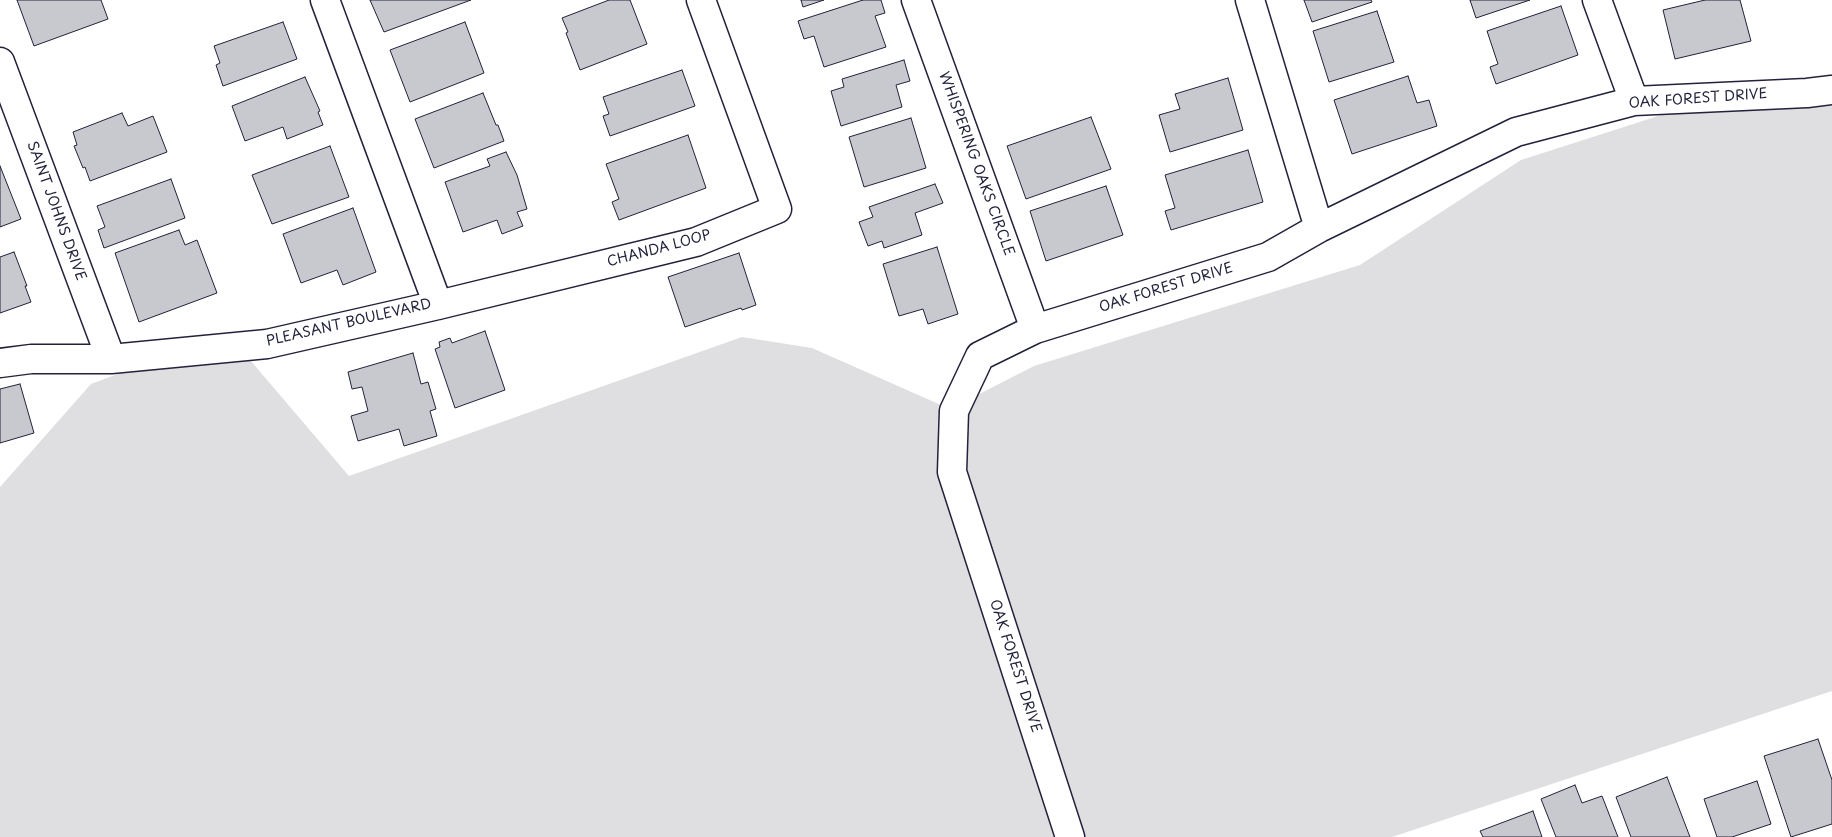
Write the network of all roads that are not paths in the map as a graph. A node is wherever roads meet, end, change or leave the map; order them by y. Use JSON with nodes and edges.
{"nodes":[{"id":1,"x":325,"y":0,"type":"edge"},
{"id":2,"x":702,"y":0,"type":"edge"},
{"id":3,"x":916,"y":0,"type":"edge"},
{"id":4,"x":1250,"y":0,"type":"edge"},
{"id":5,"x":1597,"y":0,"type":"edge"},
{"id":6,"x":0,"y":62,"type":"edge"},
{"id":7,"x":1832,"y":90,"type":"edge"},
{"id":8,"x":1634,"y":101,"type":"junction"},
{"id":9,"x":1319,"y":228,"type":"junction"},
{"id":10,"x":438,"y":305,"type":"junction"},
{"id":11,"x":1035,"y":329,"type":"junction"},
{"id":12,"x":111,"y":360,"type":"junction"},
{"id":13,"x":0,"y":363,"type":"edge"},
{"id":14,"x":1070,"y":837,"type":"edge"}],
"edges":[{"from":1,"to":10,"type":"street","name":"PLEASANT BOULEVARD"},
{"from":2,"to":10,"type":"street","name":"CHANDA LOOP"},
{"from":3,"to":11,"type":"street","name":"WHISPERING OAKS CIRCLE"},
{"from":4,"to":9,"type":"street"},
{"from":5,"to":8,"type":"street"},
{"from":6,"to":12,"type":"street","name":"SAINT JOHNS DRIVE"},
{"from":7,"to":8,"type":"street","name":"OAK FOREST DRIVE"},
{"from":8,"to":9,"type":"street","name":"OAK FOREST DRIVE"},
{"from":9,"to":11,"type":"street","name":"OAK FOREST DRIVE"},
{"from":10,"to":12,"type":"street","name":"PLEASANT BOULEVARD"},
{"from":11,"to":14,"type":"street","name":"OAK FOREST DRIVE"},
{"from":12,"to":13,"type":"street","name":"PLEASANT BOULEVARD"}]}
